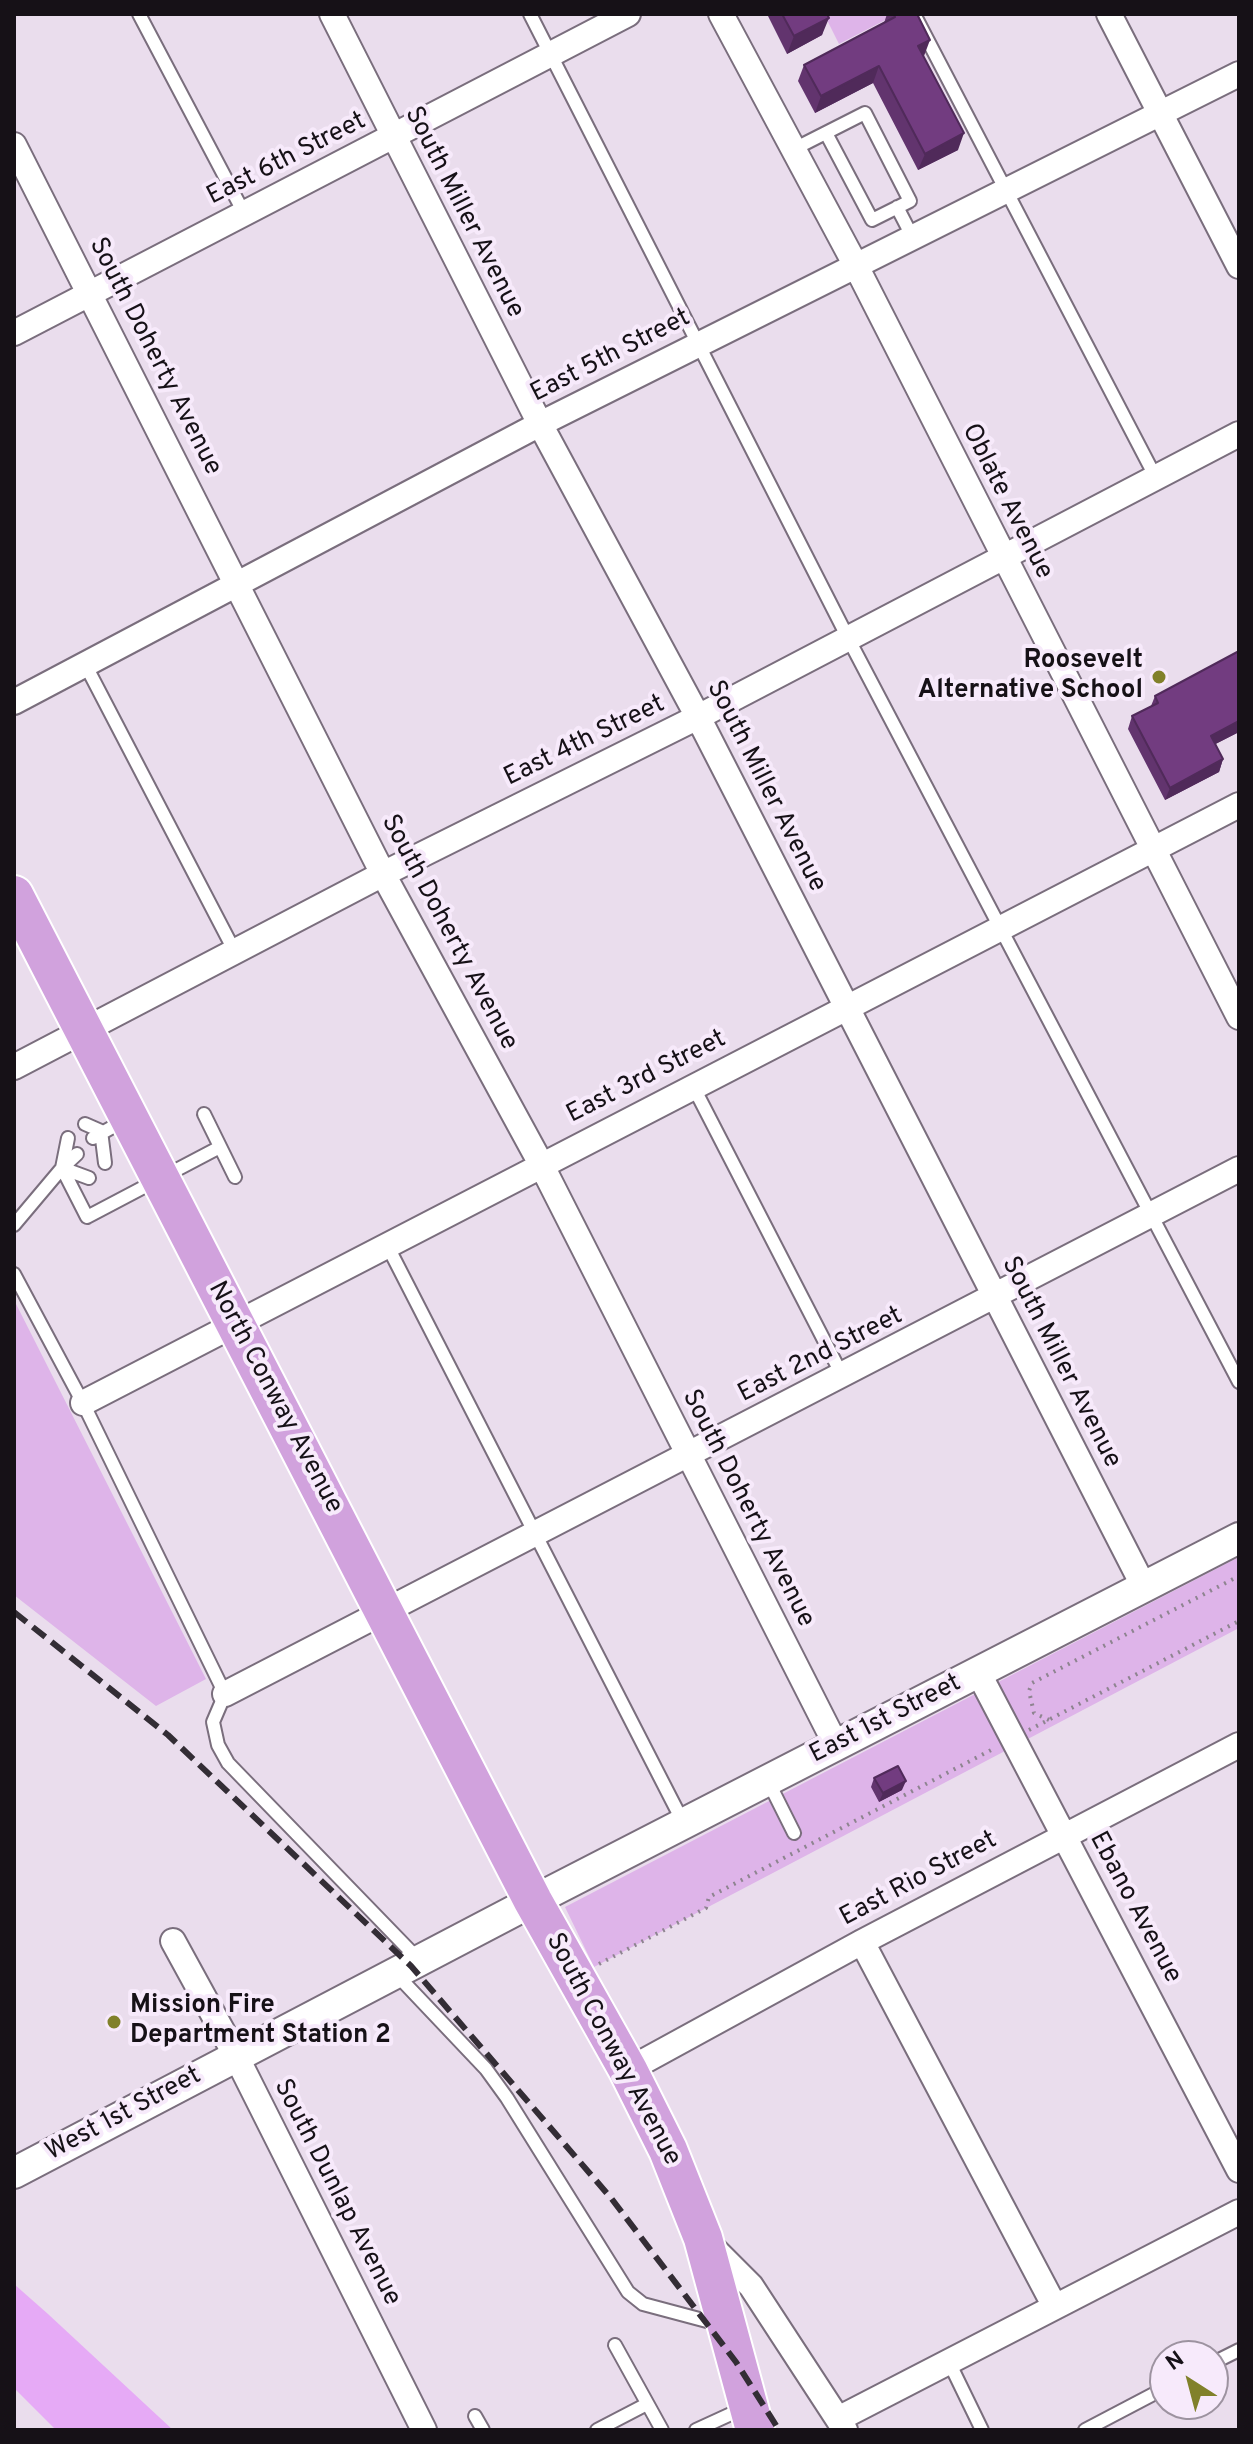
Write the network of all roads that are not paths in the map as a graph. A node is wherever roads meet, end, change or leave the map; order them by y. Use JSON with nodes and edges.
{"nodes":[{"id":1,"x":139,"y":14,"type":"edge"},
{"id":2,"x":332,"y":14,"type":"edge"},
{"id":3,"x":530,"y":14,"type":"edge"},
{"id":4,"x":628,"y":14,"type":"edge"},
{"id":5,"x":721,"y":14,"type":"edge"},
{"id":6,"x":914,"y":14,"type":"edge"},
{"id":7,"x":1109,"y":14,"type":"edge"},
{"id":8,"x":551,"y":54,"type":"junction"},
{"id":9,"x":1239,"y":74,"type":"edge"},
{"id":10,"x":1162,"y":114,"type":"junction"},
{"id":11,"x":826,"y":133,"type":"junction"},
{"id":12,"x":392,"y":137,"type":"junction"},
{"id":13,"x":14,"y":145,"type":"edge"},
{"id":14,"x":794,"y":149,"type":"junction"},
{"id":15,"x":1006,"y":190,"type":"junction"},
{"id":16,"x":897,"y":207,"type":"junction"},
{"id":17,"x":244,"y":213,"type":"junction"},
{"id":18,"x":912,"y":236,"type":"junction"},
{"id":19,"x":855,"y":264,"type":"junction"},
{"id":20,"x":1239,"y":266,"type":"edge"},
{"id":21,"x":91,"y":292,"type":"junction"},
{"id":22,"x":14,"y":333,"type":"edge"},
{"id":23,"x":699,"y":343,"type":"junction"},
{"id":24,"x":540,"y":424,"type":"junction"},
{"id":25,"x":1239,"y":434,"type":"edge"},
{"id":26,"x":1156,"y":478,"type":"junction"},
{"id":27,"x":1002,"y":558,"type":"junction"},
{"id":28,"x":236,"y":583,"type":"junction"},
{"id":29,"x":848,"y":638,"type":"junction"},
{"id":30,"x":85,"y":664,"type":"junction"},
{"id":31,"x":14,"y":702,"type":"edge"},
{"id":32,"x":698,"y":717,"type":"junction"},
{"id":33,"x":1239,"y":805,"type":"edge"},
{"id":34,"x":1155,"y":849,"type":"junction"},
{"id":35,"x":383,"y":874,"type":"junction"},
{"id":36,"x":14,"y":895,"type":"edge"},
{"id":37,"x":1002,"y":928,"type":"junction"},
{"id":38,"x":235,"y":952,"type":"junction"},
{"id":39,"x":847,"y":1007,"type":"junction"},
{"id":40,"x":1239,"y":1017,"type":"edge"},
{"id":41,"x":83,"y":1031,"type":"junction"},
{"id":42,"x":14,"y":1067,"type":"edge"},
{"id":43,"x":693,"y":1086,"type":"junction"},
{"id":44,"x":204,"y":1114,"type":"dead end"},
{"id":45,"x":85,"y":1124,"type":"dead end"},
{"id":46,"x":107,"y":1129,"type":"junction"},
{"id":47,"x":68,"y":1138,"type":"dead end"},
{"id":48,"x":220,"y":1147,"type":"junction"},
{"id":49,"x":77,"y":1154,"type":"dead end"},
{"id":50,"x":105,"y":1163,"type":"dead end"},
{"id":51,"x":541,"y":1164,"type":"junction"},
{"id":52,"x":62,"y":1168,"type":"junction"},
{"id":53,"x":1239,"y":1169,"type":"edge"},
{"id":54,"x":159,"y":1177,"type":"junction"},
{"id":55,"x":235,"y":1177,"type":"dead end"},
{"id":56,"x":89,"y":1178,"type":"dead end"},
{"id":57,"x":1152,"y":1215,"type":"junction"},
{"id":58,"x":14,"y":1225,"type":"edge"},
{"id":59,"x":387,"y":1245,"type":"junction"},
{"id":60,"x":14,"y":1274,"type":"edge"},
{"id":61,"x":995,"y":1298,"type":"junction"},
{"id":62,"x":235,"y":1324,"type":"junction"},
{"id":63,"x":843,"y":1377,"type":"junction"},
{"id":64,"x":1239,"y":1382,"type":"edge"},
{"id":65,"x":83,"y":1403,"type":"junction"},
{"id":66,"x":688,"y":1456,"type":"junction"},
{"id":67,"x":536,"y":1535,"type":"junction"},
{"id":68,"x":1239,"y":1538,"type":"edge"},
{"id":69,"x":1144,"y":1587,"type":"junction"},
{"id":70,"x":386,"y":1613,"type":"junction"},
{"id":71,"x":978,"y":1672,"type":"junction"},
{"id":72,"x":225,"y":1694,"type":"junction"},
{"id":73,"x":836,"y":1745,"type":"junction"},
{"id":74,"x":1239,"y":1745,"type":"edge"},
{"id":75,"x":768,"y":1781,"type":"junction"},
{"id":76,"x":684,"y":1824,"type":"junction"},
{"id":77,"x":794,"y":1833,"type":"dead end"},
{"id":78,"x":1064,"y":1835,"type":"junction"},
{"id":79,"x":533,"y":1901,"type":"junction"},
{"id":80,"x":173,"y":1941,"type":"dead end"},
{"id":81,"x":862,"y":1942,"type":"junction"},
{"id":82,"x":408,"y":1967,"type":"junction"},
{"id":83,"x":236,"y":2056,"type":"junction"},
{"id":84,"x":628,"y":2070,"type":"junction"},
{"id":85,"x":1239,"y":2170,"type":"edge"},
{"id":86,"x":14,"y":2173,"type":"edge"},
{"id":87,"x":1239,"y":2212,"type":"edge"},
{"id":88,"x":703,"y":2238,"type":"junction"},
{"id":89,"x":1055,"y":2307,"type":"junction"},
{"id":90,"x":727,"y":2327,"type":"junction"},
{"id":91,"x":615,"y":2345,"type":"dead end"},
{"id":92,"x":949,"y":2362,"type":"junction"},
{"id":93,"x":1149,"y":2396,"type":"edge"},
{"id":94,"x":647,"y":2404,"type":"junction"},
{"id":95,"x":475,"y":2416,"type":"dead end"},
{"id":96,"x":752,"y":2417,"type":"edge"},
{"id":97,"x":842,"y":2425,"type":"edge"},
{"id":98,"x":424,"y":2430,"type":"edge"},
{"id":99,"x":483,"y":2430,"type":"edge"},
{"id":100,"x":597,"y":2430,"type":"edge"},
{"id":101,"x":662,"y":2430,"type":"edge"},
{"id":102,"x":696,"y":2430,"type":"edge"},
{"id":103,"x":982,"y":2430,"type":"edge"},
{"id":104,"x":1085,"y":2430,"type":"edge"}],
"edges":[{"from":1,"to":17,"type":"lane"},
{"from":2,"to":12,"type":"street","name":"South Miller Avenue"},
{"from":3,"to":8,"type":"lane"},
{"from":4,"to":8,"type":"street","name":"East 6th Street"},
{"from":5,"to":14,"type":"street","name":"Oblate Avenue"},
{"from":6,"to":15,"type":"lane"},
{"from":7,"to":10,"type":"street"},
{"from":8,"to":12,"type":"street","name":"East 6th Street"},
{"from":8,"to":23,"type":"lane"},
{"from":9,"to":10,"type":"street","name":"East 5th Street"},
{"from":10,"to":15,"type":"street","name":"East 5th Street"},
{"from":10,"to":20,"type":"street"},
{"from":11,"to":14,"type":"lane"},
{"from":11,"to":16,"type":"lane"},
{"from":11,"to":16,"type":"lane"},
{"from":12,"to":17,"type":"street","name":"East 6th Street"},
{"from":12,"to":24,"type":"street","name":"South Miller Avenue"},
{"from":13,"to":21,"type":"street","name":"South Doherty Avenue"},
{"from":14,"to":19,"type":"street","name":"Oblate Avenue"},
{"from":15,"to":18,"type":"street","name":"East 5th Street"},
{"from":15,"to":26,"type":"lane"},
{"from":16,"to":18,"type":"lane"},
{"from":17,"to":21,"type":"street","name":"East 6th Street"},
{"from":18,"to":19,"type":"street","name":"East 5th Street"},
{"from":19,"to":23,"type":"street","name":"East 5th Street"},
{"from":19,"to":27,"type":"street","name":"Oblate Avenue"},
{"from":21,"to":22,"type":"street","name":"East 6th Street"},
{"from":21,"to":28,"type":"street","name":"South Doherty Avenue"},
{"from":23,"to":24,"type":"street","name":"East 5th Street"},
{"from":23,"to":29,"type":"lane"},
{"from":24,"to":28,"type":"street","name":"East 5th Street"},
{"from":24,"to":32,"type":"street","name":"South Miller Avenue"},
{"from":25,"to":26,"type":"street","name":"East 4th Street"},
{"from":26,"to":27,"type":"street","name":"East 4th Street"},
{"from":27,"to":29,"type":"street","name":"East 4th Street"},
{"from":27,"to":34,"type":"street","name":"Oblate Avenue"},
{"from":28,"to":30,"type":"street","name":"East 5th Street"},
{"from":28,"to":35,"type":"street","name":"South Doherty Avenue"},
{"from":29,"to":32,"type":"street","name":"East 4th Street"},
{"from":29,"to":37,"type":"lane"},
{"from":30,"to":31,"type":"street","name":"East 5th Street"},
{"from":30,"to":38,"type":"lane"},
{"from":32,"to":35,"type":"street","name":"East 4th Street"},
{"from":32,"to":39,"type":"street","name":"South Miller Avenue"},
{"from":33,"to":34,"type":"street","name":"East 3rd Street"},
{"from":34,"to":37,"type":"street","name":"East 3rd Street"},
{"from":34,"to":40,"type":"street","name":"Oblate Avenue"},
{"from":35,"to":38,"type":"street","name":"East 4th Street"},
{"from":35,"to":51,"type":"street","name":"South Doherty Avenue"},
{"from":36,"to":41,"type":"main road","name":"North Conway Avenue"},
{"from":37,"to":39,"type":"street","name":"East 3rd Street"},
{"from":37,"to":57,"type":"lane"},
{"from":38,"to":41,"type":"street","name":"East 4th Street"},
{"from":39,"to":43,"type":"street","name":"East 3rd Street"},
{"from":39,"to":61,"type":"street","name":"South Miller Avenue"},
{"from":41,"to":42,"type":"street","name":"East 4th Street"},
{"from":41,"to":46,"type":"main road","name":"North Conway Avenue"},
{"from":43,"to":51,"type":"street","name":"East 3rd Street"},
{"from":43,"to":63,"type":"lane"},
{"from":44,"to":48,"type":"lane"},
{"from":45,"to":46,"type":"lane"},
{"from":46,"to":50,"type":"lane"},
{"from":46,"to":54,"type":"main road","name":"North Conway Avenue"},
{"from":47,"to":52,"type":"lane"},
{"from":48,"to":54,"type":"lane"},
{"from":48,"to":55,"type":"lane"},
{"from":49,"to":52,"type":"lane"},
{"from":51,"to":59,"type":"street","name":"East 3rd Street"},
{"from":51,"to":66,"type":"street","name":"South Doherty Avenue"},
{"from":52,"to":54,"type":"lane"},
{"from":52,"to":56,"type":"lane"},
{"from":52,"to":58,"type":"lane"},
{"from":53,"to":57,"type":"street","name":"East 2nd Street"},
{"from":54,"to":62,"type":"main road","name":"North Conway Avenue"},
{"from":57,"to":61,"type":"street","name":"East 2nd Street"},
{"from":57,"to":64,"type":"lane"},
{"from":59,"to":62,"type":"street","name":"East 3rd Street"},
{"from":59,"to":67,"type":"lane"},
{"from":60,"to":65,"type":"lane"},
{"from":61,"to":63,"type":"street","name":"East 2nd Street"},
{"from":61,"to":69,"type":"street","name":"South Miller Avenue"},
{"from":62,"to":65,"type":"street","name":"East 3rd Street"},
{"from":62,"to":70,"type":"main road","name":"North Conway Avenue"},
{"from":63,"to":66,"type":"street","name":"East 2nd Street"},
{"from":65,"to":72,"type":"lane"},
{"from":66,"to":67,"type":"street","name":"East 2nd Street"},
{"from":66,"to":73,"type":"street","name":"South Doherty Avenue"},
{"from":67,"to":70,"type":"street","name":"East 2nd Street"},
{"from":67,"to":76,"type":"lane"},
{"from":68,"to":69,"type":"street","name":"East 1st Street"},
{"from":69,"to":71,"type":"street","name":"East 1st Street"},
{"from":70,"to":72,"type":"street","name":"East 2nd Street"},
{"from":70,"to":79,"type":"main road","name":"North Conway Avenue"},
{"from":71,"to":73,"type":"street","name":"East 1st Street"},
{"from":71,"to":78,"type":"street","name":"Ebano Avenue"},
{"from":72,"to":82,"type":"lane"},
{"from":73,"to":75,"type":"street","name":"East 1st Street"},
{"from":74,"to":78,"type":"street","name":"East Rio Street"},
{"from":75,"to":76,"type":"street","name":"East 1st Street"},
{"from":75,"to":77,"type":"lane"},
{"from":76,"to":79,"type":"street","name":"East 1st Street"},
{"from":78,"to":81,"type":"street","name":"East Rio Street"},
{"from":78,"to":85,"type":"street","name":"Ebano Avenue"},
{"from":79,"to":82,"type":"street","name":"West 1st Street"},
{"from":79,"to":84,"type":"main road","name":"South Conway Avenue"},
{"from":80,"to":83,"type":"street","name":"South Dunlap Avenue"},
{"from":81,"to":84,"type":"street","name":"East Rio Street"},
{"from":81,"to":89,"type":"street"},
{"from":82,"to":83,"type":"street","name":"West 1st Street"},
{"from":82,"to":90,"type":"lane"},
{"from":83,"to":86,"type":"street","name":"West 1st Street"},
{"from":83,"to":98,"type":"street","name":"South Dunlap Avenue"},
{"from":84,"to":88,"type":"main road","name":"South Conway Avenue"},
{"from":87,"to":89,"type":"street"},
{"from":88,"to":90,"type":"main road","name":"South Conway Avenue"},
{"from":88,"to":97,"type":"street"},
{"from":89,"to":92,"type":"street"},
{"from":90,"to":96,"type":"main road","name":"South Conway Avenue"},
{"from":91,"to":94,"type":"lane"},
{"from":92,"to":97,"type":"street"},
{"from":92,"to":103,"type":"lane"},
{"from":93,"to":104,"type":"lane"},
{"from":94,"to":100,"type":"lane"},
{"from":94,"to":101,"type":"lane"},
{"from":95,"to":99,"type":"lane"},
{"from":96,"to":102,"type":"lane"}]}
